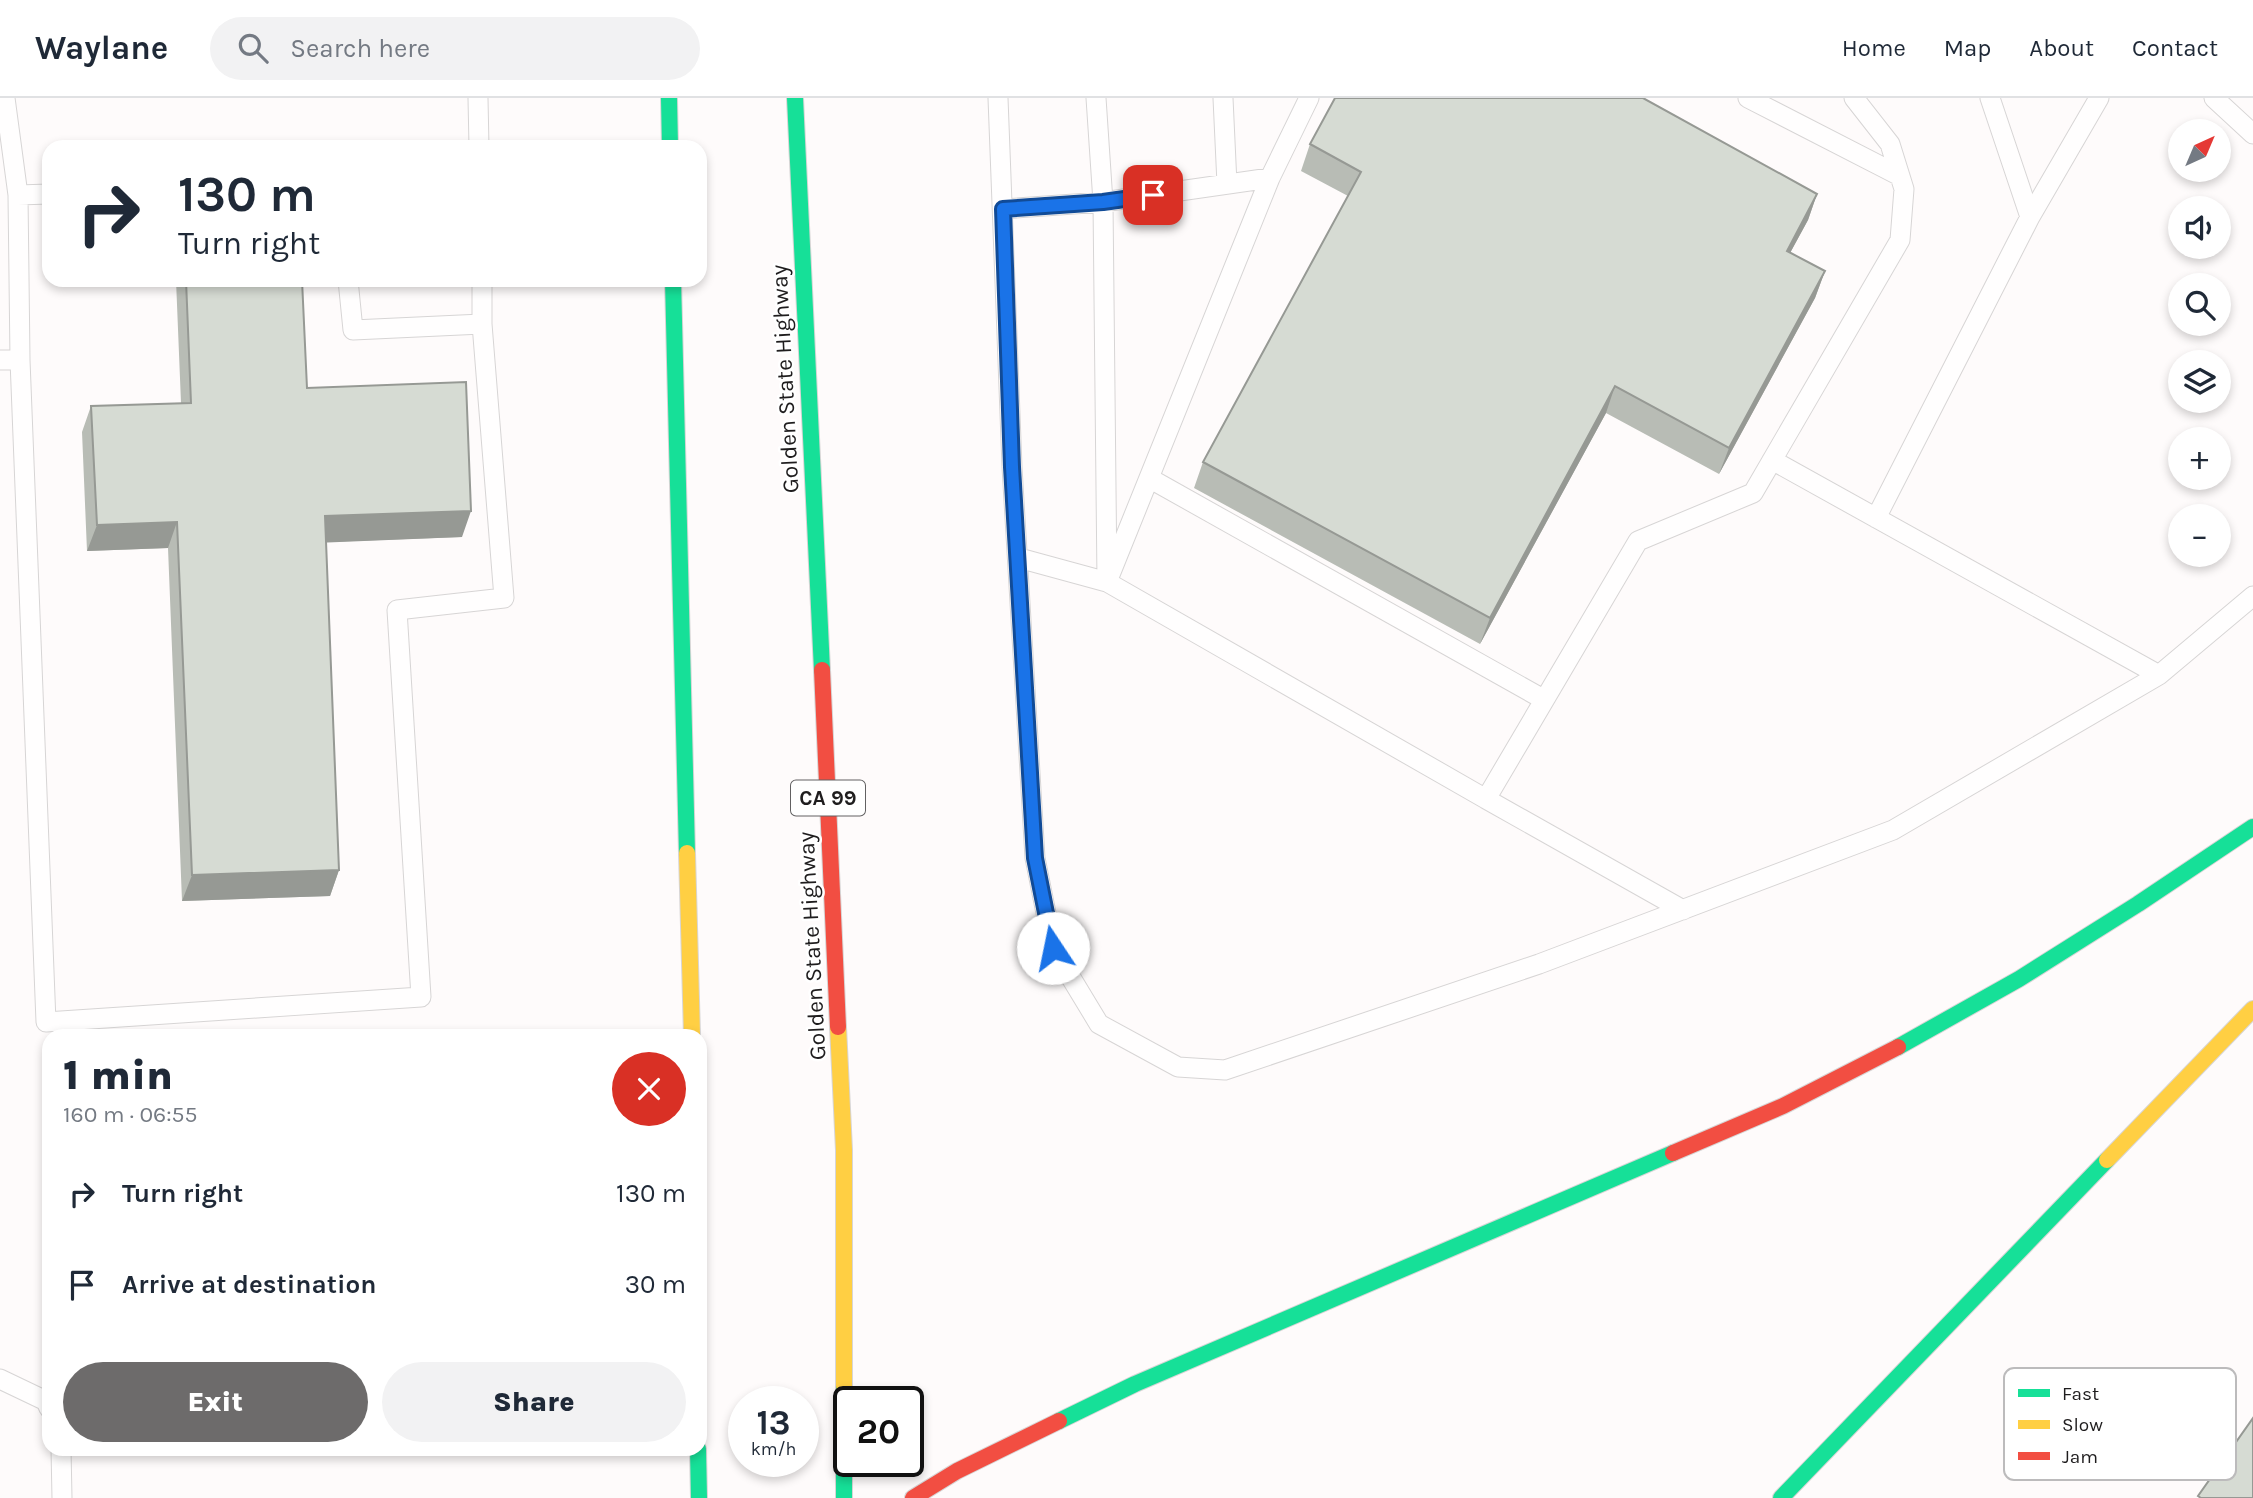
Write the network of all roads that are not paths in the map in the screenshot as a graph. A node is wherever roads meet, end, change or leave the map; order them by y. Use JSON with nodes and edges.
{"nodes":[{"id":1,"x":5,"y":98,"type":"edge"},
{"id":2,"x":478,"y":98,"type":"edge"},
{"id":3,"x":669,"y":98,"type":"edge"},
{"id":4,"x":795,"y":98,"type":"edge"},
{"id":5,"x":998,"y":98,"type":"edge"},
{"id":6,"x":1096,"y":98,"type":"edge"},
{"id":7,"x":1223,"y":98,"type":"edge"},
{"id":8,"x":1309,"y":98,"type":"edge"},
{"id":9,"x":1748,"y":98,"type":"edge"},
{"id":10,"x":1854,"y":98,"type":"edge"},
{"id":11,"x":1990,"y":98,"type":"edge"},
{"id":12,"x":2099,"y":98,"type":"edge"},
{"id":13,"x":2214,"y":98,"type":"edge"},
{"id":14,"x":2253,"y":134,"type":"edge"},
{"id":15,"x":479,"y":140,"type":"edge"},
{"id":16,"x":670,"y":140,"type":"edge"},
{"id":17,"x":1900,"y":176,"type":"junction"},
{"id":18,"x":1270,"y":178,"type":"junction"},
{"id":19,"x":1227,"y":184,"type":"junction"},
{"id":20,"x":42,"y":194,"type":"edge"},
{"id":21,"x":18,"y":195,"type":"junction"},
{"id":22,"x":1103,"y":202,"type":"junction"},
{"id":23,"x":1003,"y":209,"type":"junction"},
{"id":24,"x":2029,"y":217,"type":"junction"},
{"id":25,"x":349,"y":287,"type":"edge"},
{"id":26,"x":481,"y":287,"type":"edge"},
{"id":27,"x":673,"y":287,"type":"edge"},
{"id":28,"x":482,"y":324,"type":"junction"},
{"id":29,"x":0,"y":360,"type":"edge"},
{"id":30,"x":20,"y":360,"type":"junction"},
{"id":31,"x":1772,"y":460,"type":"junction"},
{"id":32,"x":1149,"y":478,"type":"junction"},
{"id":33,"x":1876,"y":518,"type":"junction"},
{"id":34,"x":1019,"y":558,"type":"junction"},
{"id":35,"x":1107,"y":582,"type":"junction"},
{"id":36,"x":2253,"y":596,"type":"edge"},
{"id":37,"x":2159,"y":675,"type":"junction"},
{"id":38,"x":1543,"y":699,"type":"junction"},
{"id":39,"x":1486,"y":799,"type":"junction"},
{"id":40,"x":2253,"y":827,"type":"edge"},
{"id":41,"x":1683,"y":910,"type":"junction"},
{"id":42,"x":2253,"y":1009,"type":"edge"},
{"id":43,"x":692,"y":1029,"type":"edge"},
{"id":44,"x":0,"y":1379,"type":"edge"},
{"id":45,"x":42,"y":1399,"type":"edge"},
{"id":46,"x":61,"y":1456,"type":"edge"},
{"id":47,"x":698,"y":1456,"type":"edge"},
{"id":48,"x":62,"y":1498,"type":"edge"},
{"id":49,"x":699,"y":1498,"type":"edge"},
{"id":50,"x":844,"y":1498,"type":"edge"},
{"id":51,"x":913,"y":1498,"type":"edge"},
{"id":52,"x":1782,"y":1498,"type":"edge"}],
"edges":[{"from":1,"to":21,"type":"lane"},
{"from":2,"to":15,"type":"lane"},
{"from":3,"to":16,"type":"highway"},
{"from":4,"to":50,"type":"highway","name":"Golden State Highway","number":"CA 99"},
{"from":5,"to":23,"type":"lane"},
{"from":6,"to":22,"type":"lane"},
{"from":7,"to":19,"type":"lane"},
{"from":8,"to":18,"type":"lane"},
{"from":9,"to":17,"type":"lane"},
{"from":10,"to":17,"type":"lane"},
{"from":11,"to":24,"type":"lane"},
{"from":12,"to":24,"type":"lane"},
{"from":13,"to":14,"type":"lane"},
{"from":17,"to":31,"type":"lane"},
{"from":18,"to":19,"type":"lane"},
{"from":18,"to":32,"type":"lane"},
{"from":19,"to":22,"type":"lane"},
{"from":20,"to":21,"type":"lane"},
{"from":21,"to":30,"type":"lane"},
{"from":22,"to":23,"type":"lane"},
{"from":22,"to":35,"type":"lane"},
{"from":23,"to":34,"type":"lane"},
{"from":24,"to":33,"type":"lane"},
{"from":25,"to":28,"type":"lane"},
{"from":26,"to":28,"type":"lane"},
{"from":27,"to":43,"type":"highway"},
{"from":28,"to":30,"type":"lane"},
{"from":29,"to":30,"type":"lane"},
{"from":31,"to":33,"type":"lane"},
{"from":31,"to":38,"type":"lane"},
{"from":32,"to":35,"type":"lane"},
{"from":32,"to":38,"type":"lane"},
{"from":33,"to":37,"type":"lane"},
{"from":34,"to":35,"type":"lane"},
{"from":34,"to":41,"type":"lane"},
{"from":35,"to":39,"type":"lane"},
{"from":36,"to":37,"type":"lane"},
{"from":37,"to":41,"type":"lane"},
{"from":38,"to":39,"type":"lane"},
{"from":39,"to":41,"type":"lane"},
{"from":40,"to":51,"type":"highway"},
{"from":42,"to":52,"type":"highway"},
{"from":44,"to":45,"type":"lane"},
{"from":46,"to":48,"type":"lane"},
{"from":47,"to":49,"type":"highway"}]}
